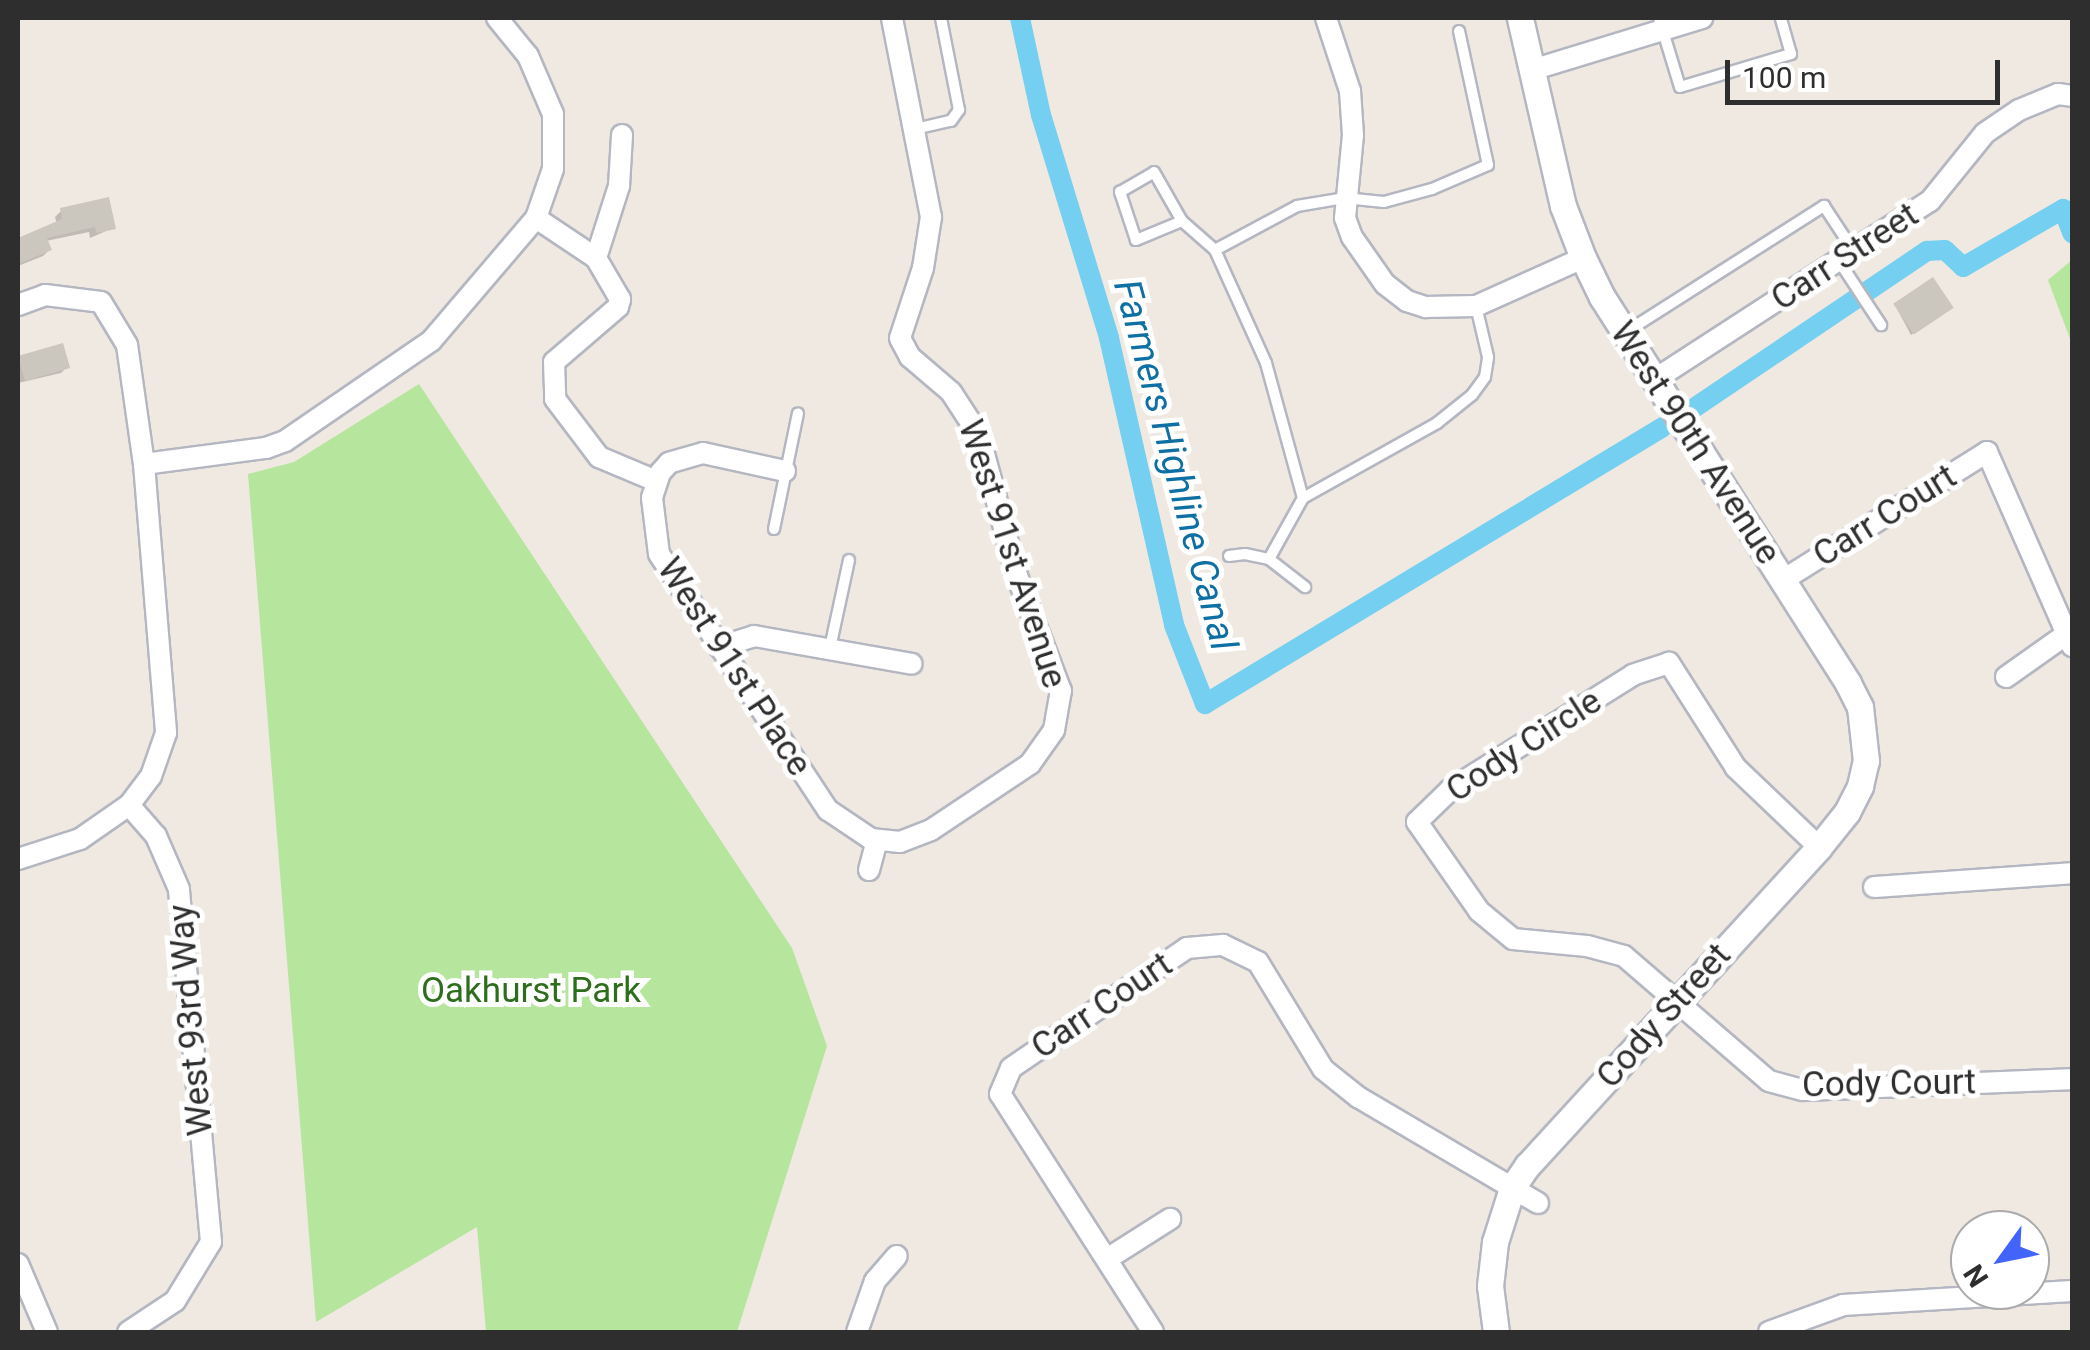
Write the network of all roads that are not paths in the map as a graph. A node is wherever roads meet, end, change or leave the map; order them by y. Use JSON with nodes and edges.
{"nodes":[{"id":1,"x":497,"y":18,"type":"edge"},
{"id":2,"x":892,"y":18,"type":"edge"},
{"id":3,"x":941,"y":18,"type":"edge"},
{"id":4,"x":1326,"y":18,"type":"edge"},
{"id":5,"x":1520,"y":18,"type":"edge"},
{"id":6,"x":1702,"y":18,"type":"edge"},
{"id":7,"x":1781,"y":18,"type":"edge"},
{"id":8,"x":1661,"y":24,"type":"edge"},
{"id":9,"x":1459,"y":31,"type":"dead end"},
{"id":10,"x":1534,"y":69,"type":"junction"},
{"id":11,"x":2072,"y":96,"type":"edge"},
{"id":12,"x":915,"y":129,"type":"junction"},
{"id":13,"x":622,"y":136,"type":"dead end"},
{"id":14,"x":1345,"y":198,"type":"junction"},
{"id":15,"x":536,"y":218,"type":"junction"},
{"id":16,"x":1182,"y":221,"type":"junction"},
{"id":17,"x":1215,"y":250,"type":"junction"},
{"id":18,"x":1847,"y":256,"type":"junction"},
{"id":19,"x":596,"y":258,"type":"junction"},
{"id":20,"x":1583,"y":258,"type":"junction"},
{"id":21,"x":18,"y":305,"type":"edge"},
{"id":22,"x":1476,"y":306,"type":"junction"},
{"id":23,"x":1881,"y":324,"type":"dead end"},
{"id":24,"x":1624,"y":333,"type":"junction"},
{"id":25,"x":1654,"y":380,"type":"junction"},
{"id":26,"x":798,"y":413,"type":"dead end"},
{"id":27,"x":144,"y":464,"type":"junction"},
{"id":28,"x":785,"y":471,"type":"junction"},
{"id":29,"x":656,"y":481,"type":"junction"},
{"id":30,"x":1303,"y":498,"type":"junction"},
{"id":31,"x":774,"y":529,"type":"dead end"},
{"id":32,"x":1229,"y":556,"type":"dead end"},
{"id":33,"x":1269,"y":559,"type":"junction"},
{"id":34,"x":849,"y":560,"type":"dead end"},
{"id":35,"x":1783,"y":580,"type":"junction"},
{"id":36,"x":1305,"y":588,"type":"dead end"},
{"id":37,"x":2068,"y":641,"type":"edge"},
{"id":38,"x":719,"y":647,"type":"junction"},
{"id":39,"x":830,"y":648,"type":"junction"},
{"id":40,"x":912,"y":664,"type":"dead end"},
{"id":41,"x":2006,"y":678,"type":"dead end"},
{"id":42,"x":129,"y":805,"type":"junction"},
{"id":43,"x":868,"y":837,"type":"junction"},
{"id":44,"x":1819,"y":847,"type":"junction"},
{"id":45,"x":18,"y":859,"type":"edge"},
{"id":46,"x":869,"y":870,"type":"dead end"},
{"id":47,"x":2072,"y":874,"type":"edge"},
{"id":48,"x":1874,"y":887,"type":"dead end"},
{"id":49,"x":1676,"y":1001,"type":"junction"},
{"id":50,"x":2072,"y":1079,"type":"edge"},
{"id":51,"x":1512,"y":1188,"type":"junction"},
{"id":52,"x":1538,"y":1203,"type":"dead end"},
{"id":53,"x":1170,"y":1219,"type":"dead end"},
{"id":54,"x":896,"y":1256,"type":"dead end"},
{"id":55,"x":1106,"y":1258,"type":"junction"},
{"id":56,"x":18,"y":1264,"type":"edge"},
{"id":57,"x":2072,"y":1291,"type":"edge"},
{"id":58,"x":47,"y":1332,"type":"edge"},
{"id":59,"x":128,"y":1332,"type":"edge"},
{"id":60,"x":857,"y":1332,"type":"edge"},
{"id":61,"x":1153,"y":1332,"type":"edge"},
{"id":62,"x":1496,"y":1332,"type":"edge"},
{"id":63,"x":1769,"y":1332,"type":"edge"}],
"edges":[{"from":1,"to":15,"type":"street"},
{"from":2,"to":12,"type":"street"},
{"from":3,"to":12,"type":"lane"},
{"from":4,"to":14,"type":"street"},
{"from":5,"to":10,"type":"street","name":"West 90th Avenue"},
{"from":6,"to":8,"type":"street"},
{"from":7,"to":8,"type":"lane"},
{"from":8,"to":10,"type":"street"},
{"from":9,"to":14,"type":"lane"},
{"from":10,"to":20,"type":"street","name":"West 90th Avenue"},
{"from":11,"to":18,"type":"street","name":"Carr Street"},
{"from":12,"to":43,"type":"street","name":"West 91st Avenue"},
{"from":13,"to":19,"type":"street"},
{"from":14,"to":17,"type":"lane"},
{"from":14,"to":22,"type":"street"},
{"from":15,"to":19,"type":"street"},
{"from":15,"to":27,"type":"street"},
{"from":16,"to":16,"type":"lane"},
{"from":16,"to":17,"type":"lane"},
{"from":17,"to":30,"type":"lane"},
{"from":18,"to":23,"type":"lane"},
{"from":18,"to":24,"type":"lane"},
{"from":18,"to":25,"type":"street","name":"Carr Street"},
{"from":19,"to":29,"type":"street"},
{"from":20,"to":22,"type":"street"},
{"from":20,"to":24,"type":"street","name":"West 90th Avenue"},
{"from":21,"to":27,"type":"street"},
{"from":22,"to":30,"type":"lane"},
{"from":24,"to":25,"type":"street","name":"West 90th Avenue"},
{"from":25,"to":35,"type":"street","name":"West 90th Avenue"},
{"from":26,"to":28,"type":"lane"},
{"from":27,"to":42,"type":"street"},
{"from":28,"to":29,"type":"street"},
{"from":28,"to":31,"type":"lane"},
{"from":29,"to":38,"type":"street","name":"West 91st Place"},
{"from":30,"to":33,"type":"lane"},
{"from":32,"to":33,"type":"lane"},
{"from":33,"to":36,"type":"lane"},
{"from":34,"to":39,"type":"lane"},
{"from":35,"to":37,"type":"street","name":"Carr Court"},
{"from":35,"to":44,"type":"street","name":"West 90th Avenue"},
{"from":37,"to":41,"type":"street"},
{"from":38,"to":39,"type":"street"},
{"from":38,"to":43,"type":"street","name":"West 91st Place"},
{"from":39,"to":40,"type":"street"},
{"from":42,"to":45,"type":"street"},
{"from":42,"to":59,"type":"street","name":"West 93rd Way"},
{"from":43,"to":46,"type":"street"},
{"from":44,"to":49,"type":"street","name":"Cody Street"},
{"from":44,"to":49,"type":"street","name":"Cody Circle"},
{"from":47,"to":48,"type":"street"},
{"from":49,"to":50,"type":"street","name":"Cody Court"},
{"from":49,"to":51,"type":"street","name":"Cody Street"},
{"from":51,"to":52,"type":"street"},
{"from":51,"to":55,"type":"street","name":"Carr Court"},
{"from":51,"to":62,"type":"street"},
{"from":53,"to":55,"type":"street"},
{"from":54,"to":60,"type":"street"},
{"from":55,"to":61,"type":"street"},
{"from":56,"to":58,"type":"street"},
{"from":57,"to":63,"type":"street"}]}
